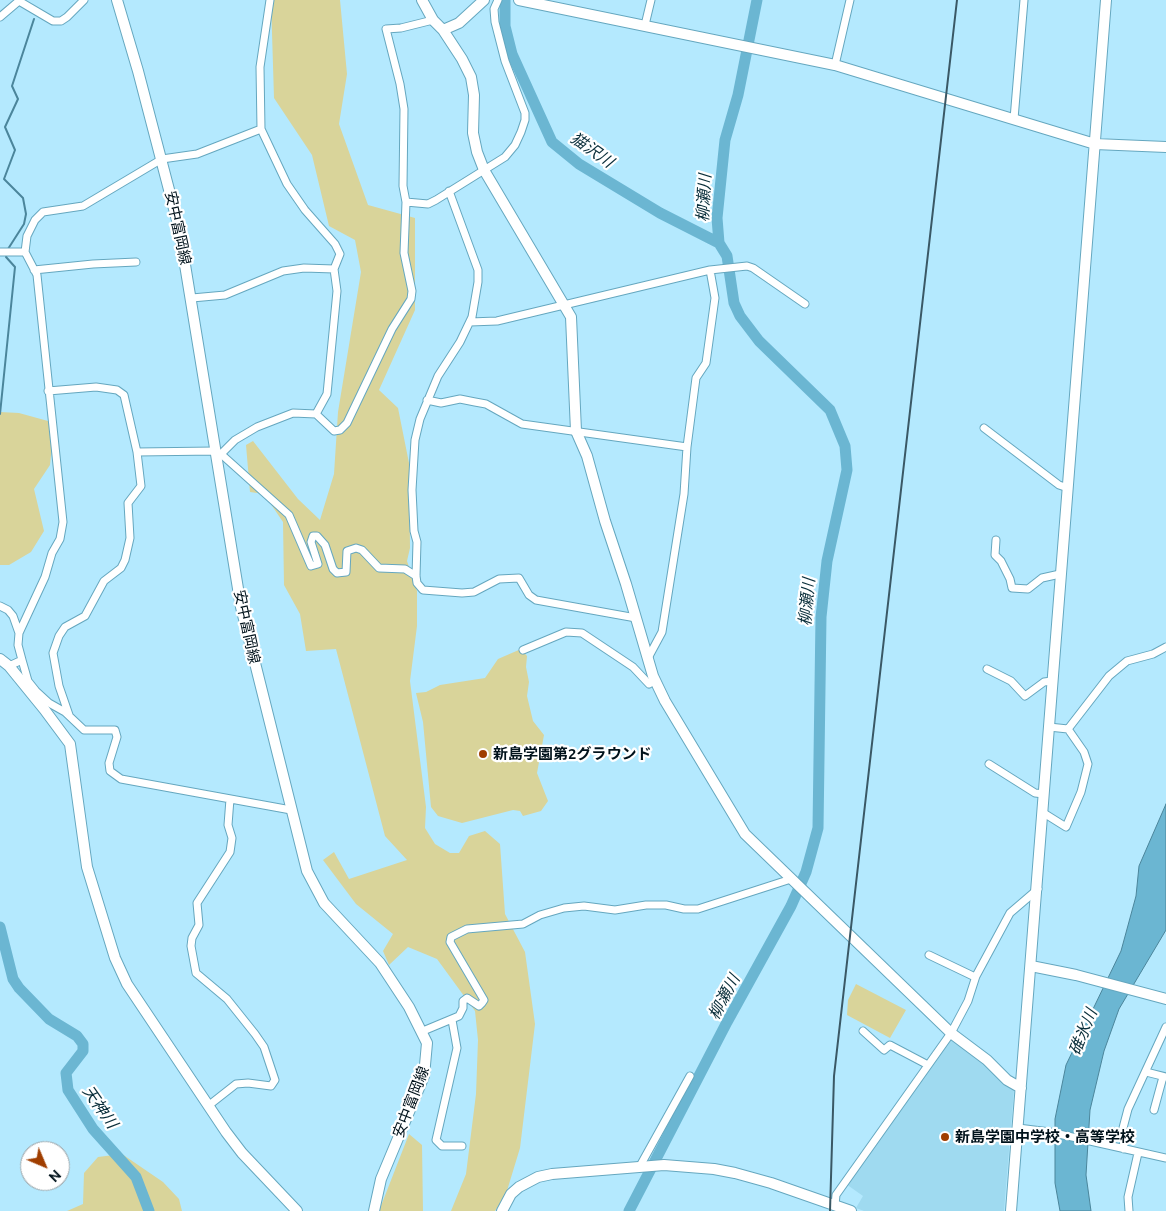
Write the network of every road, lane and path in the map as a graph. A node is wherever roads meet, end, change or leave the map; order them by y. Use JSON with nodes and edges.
{"nodes":[{"id":1,"x":19,"y":0,"type":"edge"},
{"id":2,"x":84,"y":0,"type":"edge"},
{"id":3,"x":117,"y":0,"type":"edge"},
{"id":4,"x":270,"y":0,"type":"edge"},
{"id":5,"x":422,"y":0,"type":"edge"},
{"id":6,"x":484,"y":0,"type":"edge"},
{"id":7,"x":498,"y":0,"type":"edge"},
{"id":8,"x":519,"y":0,"type":"edge"},
{"id":9,"x":651,"y":0,"type":"edge"},
{"id":10,"x":850,"y":0,"type":"edge"},
{"id":11,"x":1024,"y":0,"type":"edge"},
{"id":12,"x":1106,"y":0,"type":"edge"},
{"id":13,"x":0,"y":17,"type":"edge"},
{"id":14,"x":433,"y":20,"type":"junction"},
{"id":15,"x":645,"y":24,"type":"junction"},
{"id":16,"x":444,"y":30,"type":"junction"},
{"id":17,"x":835,"y":65,"type":"junction"},
{"id":18,"x":1014,"y":119,"type":"junction"},
{"id":19,"x":261,"y":129,"type":"junction"},
{"id":20,"x":1095,"y":144,"type":"junction"},
{"id":21,"x":1166,"y":147,"type":"edge"},
{"id":22,"x":162,"y":159,"type":"junction"},
{"id":23,"x":484,"y":170,"type":"junction"},
{"id":24,"x":449,"y":191,"type":"junction"},
{"id":25,"x":406,"y":202,"type":"junction"},
{"id":26,"x":0,"y":252,"type":"edge"},
{"id":27,"x":25,"y":252,"type":"junction"},
{"id":28,"x":136,"y":262,"type":"dead end"},
{"id":29,"x":34,"y":270,"type":"junction"},
{"id":30,"x":334,"y":270,"type":"junction"},
{"id":31,"x":714,"y":270,"type":"junction"},
{"id":32,"x":192,"y":298,"type":"junction"},
{"id":33,"x":565,"y":304,"type":"junction"},
{"id":34,"x":805,"y":304,"type":"dead end"},
{"id":35,"x":470,"y":322,"type":"junction"},
{"id":36,"x":48,"y":391,"type":"junction"},
{"id":37,"x":427,"y":400,"type":"junction"},
{"id":38,"x":316,"y":414,"type":"junction"},
{"id":39,"x":984,"y":428,"type":"dead end"},
{"id":40,"x":576,"y":431,"type":"junction"},
{"id":41,"x":687,"y":447,"type":"junction"},
{"id":42,"x":137,"y":452,"type":"junction"},
{"id":43,"x":218,"y":452,"type":"junction"},
{"id":44,"x":1068,"y":488,"type":"junction"},
{"id":45,"x":996,"y":540,"type":"dead end"},
{"id":46,"x":1060,"y":574,"type":"junction"},
{"id":47,"x":416,"y":576,"type":"junction"},
{"id":48,"x":0,"y":606,"type":"edge"},
{"id":49,"x":636,"y":618,"type":"junction"},
{"id":50,"x":19,"y":633,"type":"junction"},
{"id":51,"x":1166,"y":647,"type":"edge"},
{"id":52,"x":522,"y":650,"type":"dead end"},
{"id":53,"x":648,"y":658,"type":"junction"},
{"id":54,"x":0,"y":659,"type":"edge"},
{"id":55,"x":22,"y":660,"type":"junction"},
{"id":56,"x":9,"y":666,"type":"junction"},
{"id":57,"x":987,"y":669,"type":"dead end"},
{"id":58,"x":655,"y":680,"type":"junction"},
{"id":59,"x":1052,"y":681,"type":"junction"},
{"id":60,"x":70,"y":718,"type":"junction"},
{"id":61,"x":1049,"y":727,"type":"junction"},
{"id":62,"x":1068,"y":729,"type":"junction"},
{"id":63,"x":990,"y":764,"type":"dead end"},
{"id":64,"x":1044,"y":794,"type":"junction"},
{"id":65,"x":230,"y":799,"type":"junction"},
{"id":66,"x":291,"y":810,"type":"junction"},
{"id":67,"x":1042,"y":812,"type":"junction"},
{"id":68,"x":792,"y":880,"type":"junction"},
{"id":69,"x":1038,"y":889,"type":"junction"},
{"id":70,"x":929,"y":955,"type":"dead end"},
{"id":71,"x":1031,"y":966,"type":"junction"},
{"id":72,"x":975,"y":977,"type":"junction"},
{"id":73,"x":1165,"y":999,"type":"edge"},
{"id":74,"x":452,"y":1020,"type":"junction"},
{"id":75,"x":1166,"y":1026,"type":"edge"},
{"id":76,"x":423,"y":1031,"type":"junction"},
{"id":77,"x":863,"y":1031,"type":"dead end"},
{"id":78,"x":951,"y":1033,"type":"junction"},
{"id":79,"x":928,"y":1065,"type":"junction"},
{"id":80,"x":1146,"y":1072,"type":"junction"},
{"id":81,"x":690,"y":1076,"type":"dead end"},
{"id":82,"x":1165,"y":1077,"type":"edge"},
{"id":83,"x":1021,"y":1088,"type":"junction"},
{"id":84,"x":208,"y":1106,"type":"junction"},
{"id":85,"x":1154,"y":1110,"type":"dead end"},
{"id":86,"x":1018,"y":1128,"type":"junction"},
{"id":87,"x":462,"y":1146,"type":"dead end"},
{"id":88,"x":1124,"y":1149,"type":"junction"},
{"id":89,"x":1138,"y":1153,"type":"junction"},
{"id":90,"x":1166,"y":1158,"type":"edge"},
{"id":91,"x":641,"y":1166,"type":"junction"},
{"id":92,"x":835,"y":1205,"type":"junction"},
{"id":93,"x":297,"y":1211,"type":"edge"},
{"id":94,"x":374,"y":1211,"type":"edge"},
{"id":95,"x":502,"y":1211,"type":"edge"},
{"id":96,"x":851,"y":1211,"type":"edge"},
{"id":97,"x":1011,"y":1211,"type":"edge"},
{"id":98,"x":1129,"y":1211,"type":"edge"}],
"edges":[{"from":1,"to":2,"type":"street"},
{"from":1,"to":13,"type":"street"},
{"from":3,"to":22,"type":"street","name":"安中富岡線"},
{"from":4,"to":19,"type":"street"},
{"from":5,"to":14,"type":"street"},
{"from":6,"to":16,"type":"street"},
{"from":7,"to":23,"type":"street"},
{"from":8,"to":15,"type":"street"},
{"from":9,"to":15,"type":"street"},
{"from":10,"to":17,"type":"street"},
{"from":11,"to":18,"type":"street"},
{"from":12,"to":20,"type":"street"},
{"from":14,"to":16,"type":"street"},
{"from":14,"to":25,"type":"street"},
{"from":15,"to":17,"type":"street"},
{"from":16,"to":23,"type":"street"},
{"from":17,"to":18,"type":"street"},
{"from":18,"to":20,"type":"street"},
{"from":19,"to":22,"type":"street"},
{"from":19,"to":30,"type":"street"},
{"from":20,"to":21,"type":"street"},
{"from":20,"to":44,"type":"street"},
{"from":22,"to":27,"type":"street"},
{"from":22,"to":32,"type":"street","name":"安中富岡線"},
{"from":23,"to":24,"type":"street"},
{"from":23,"to":33,"type":"street"},
{"from":24,"to":25,"type":"street"},
{"from":24,"to":35,"type":"street"},
{"from":25,"to":38,"type":"street"},
{"from":26,"to":27,"type":"street"},
{"from":27,"to":29,"type":"street"},
{"from":28,"to":29,"type":"street"},
{"from":29,"to":36,"type":"street"},
{"from":30,"to":32,"type":"street"},
{"from":30,"to":38,"type":"street"},
{"from":31,"to":33,"type":"street"},
{"from":31,"to":34,"type":"street"},
{"from":31,"to":41,"type":"street"},
{"from":32,"to":43,"type":"street","name":"安中富岡線"},
{"from":33,"to":35,"type":"street"},
{"from":33,"to":40,"type":"street"},
{"from":35,"to":37,"type":"street"},
{"from":36,"to":42,"type":"street"},
{"from":36,"to":50,"type":"street"},
{"from":37,"to":40,"type":"street"},
{"from":37,"to":47,"type":"street"},
{"from":38,"to":43,"type":"street"},
{"from":39,"to":44,"type":"street"},
{"from":40,"to":41,"type":"street"},
{"from":40,"to":49,"type":"street"},
{"from":41,"to":53,"type":"street"},
{"from":42,"to":43,"type":"street"},
{"from":42,"to":60,"type":"street"},
{"from":43,"to":47,"type":"street"},
{"from":43,"to":66,"type":"street","name":"安中富岡線"},
{"from":44,"to":46,"type":"street"},
{"from":45,"to":46,"type":"street"},
{"from":46,"to":59,"type":"street"},
{"from":47,"to":49,"type":"street"},
{"from":48,"to":50,"type":"street"},
{"from":49,"to":53,"type":"street"},
{"from":50,"to":55,"type":"street"},
{"from":51,"to":62,"type":"street"},
{"from":52,"to":58,"type":"street"},
{"from":53,"to":58,"type":"street"},
{"from":54,"to":56,"type":"street"},
{"from":55,"to":56,"type":"street"},
{"from":55,"to":60,"type":"street"},
{"from":56,"to":84,"type":"street"},
{"from":57,"to":59,"type":"street"},
{"from":58,"to":68,"type":"street"},
{"from":59,"to":61,"type":"street"},
{"from":60,"to":65,"type":"street"},
{"from":61,"to":62,"type":"street"},
{"from":61,"to":64,"type":"street"},
{"from":62,"to":67,"type":"street"},
{"from":63,"to":64,"type":"street"},
{"from":64,"to":67,"type":"street"},
{"from":65,"to":66,"type":"street"},
{"from":65,"to":84,"type":"street"},
{"from":66,"to":76,"type":"street","name":"安中富岡線"},
{"from":67,"to":69,"type":"street"},
{"from":68,"to":74,"type":"street"},
{"from":68,"to":78,"type":"street"},
{"from":69,"to":71,"type":"street"},
{"from":69,"to":72,"type":"street"},
{"from":70,"to":72,"type":"street"},
{"from":71,"to":73,"type":"street"},
{"from":71,"to":83,"type":"street"},
{"from":72,"to":78,"type":"street"},
{"from":74,"to":76,"type":"street"},
{"from":74,"to":87,"type":"street"},
{"from":75,"to":80,"type":"street"},
{"from":76,"to":94,"type":"street","name":"安中富岡線"},
{"from":77,"to":79,"type":"street"},
{"from":78,"to":79,"type":"street"},
{"from":78,"to":83,"type":"street"},
{"from":79,"to":92,"type":"street"},
{"from":80,"to":82,"type":"street"},
{"from":80,"to":88,"type":"street"},
{"from":81,"to":91,"type":"street"},
{"from":82,"to":85,"type":"street"},
{"from":83,"to":86,"type":"street"},
{"from":84,"to":93,"type":"street"},
{"from":86,"to":88,"type":"street"},
{"from":86,"to":97,"type":"street"},
{"from":88,"to":89,"type":"street"},
{"from":89,"to":90,"type":"street"},
{"from":89,"to":98,"type":"street"},
{"from":91,"to":92,"type":"street"},
{"from":91,"to":95,"type":"street"},
{"from":92,"to":96,"type":"street"}]}
